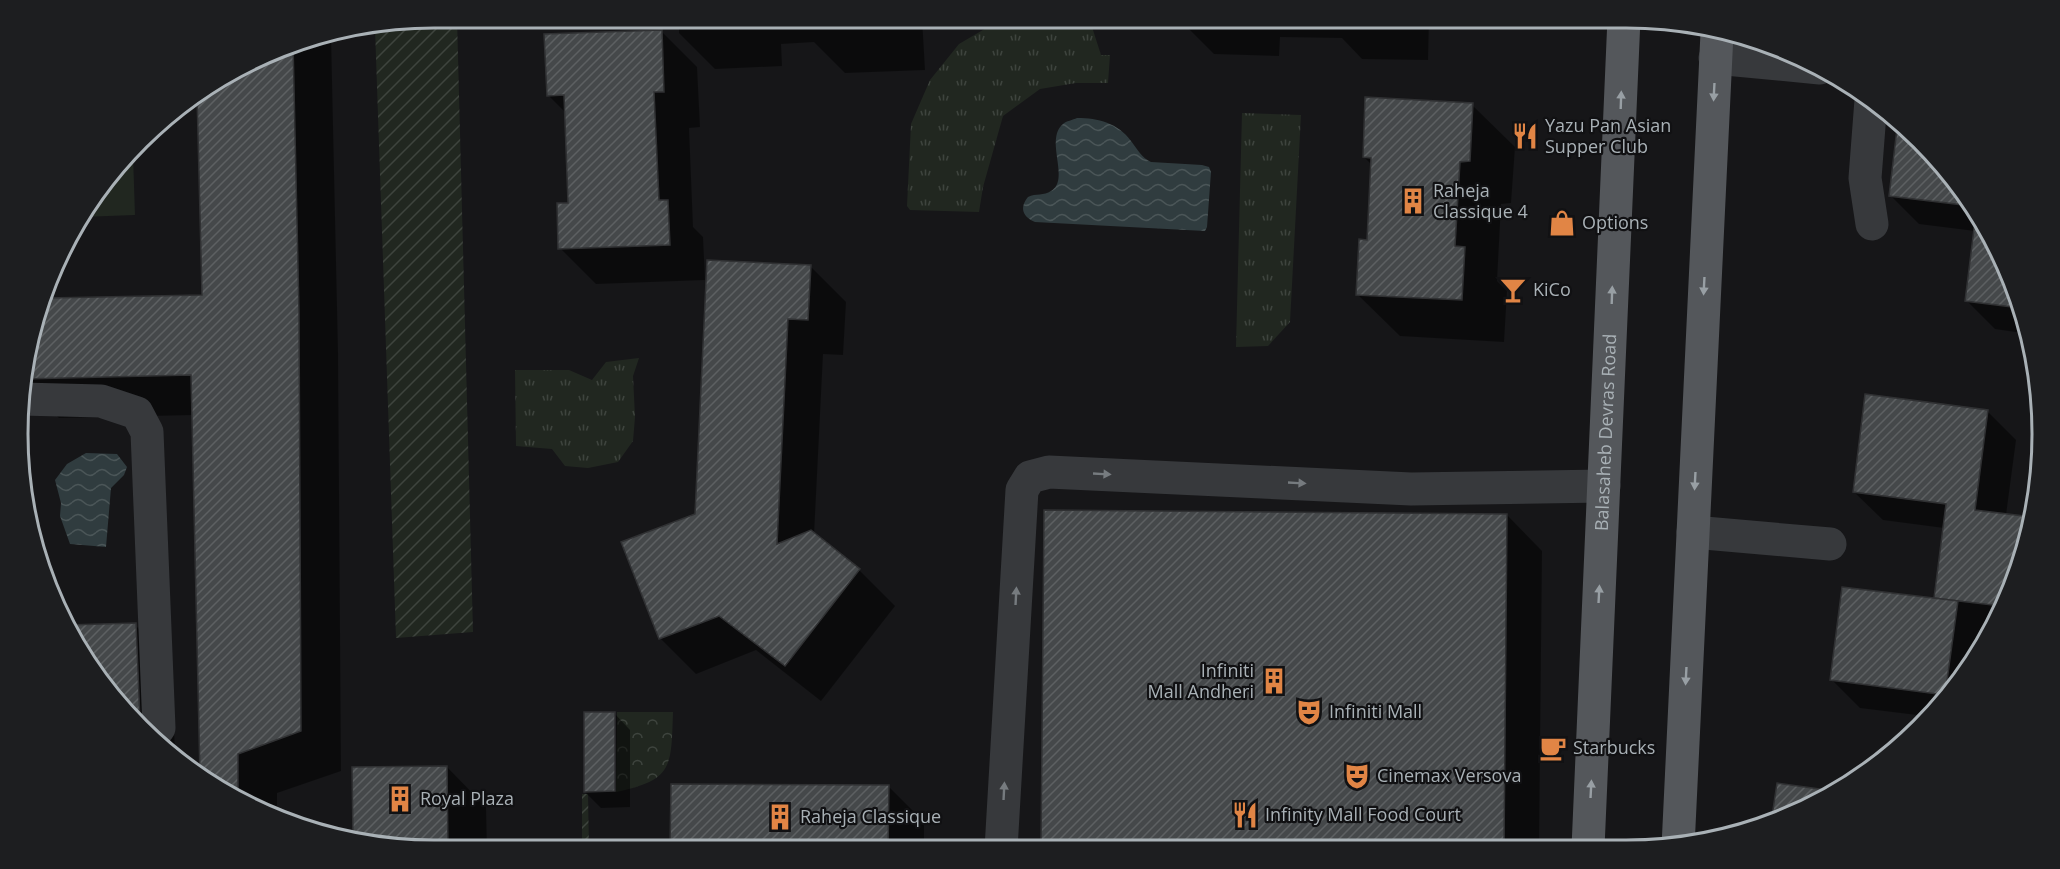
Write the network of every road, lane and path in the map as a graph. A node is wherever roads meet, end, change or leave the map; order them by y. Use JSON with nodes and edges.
{"nodes":[{"id":1,"x":1624,"y":28,"type":"edge"},
{"id":2,"x":1716,"y":45,"type":"edge"},
{"id":3,"x":1783,"y":60,"type":"edge"},
{"id":4,"x":1870,"y":110,"type":"edge"},
{"id":5,"x":1872,"y":224,"type":"dead end"},
{"id":6,"x":30,"y":399,"type":"edge"},
{"id":7,"x":1604,"y":486,"type":"junction"},
{"id":8,"x":1693,"y":532,"type":"junction"},
{"id":9,"x":1830,"y":544,"type":"dead end"},
{"id":10,"x":157,"y":731,"type":"edge"},
{"id":11,"x":1678,"y":837,"type":"edge"},
{"id":12,"x":1002,"y":840,"type":"edge"},
{"id":13,"x":1588,"y":840,"type":"edge"}],
"edges":[{"from":7,"to":1,"type":"main road","name":"Balasaheb Devras Road","one_way":true},
{"from":2,"to":3,"type":"street"},
{"from":2,"to":8,"type":"main road","one_way":true},
{"from":4,"to":5,"type":"street"},
{"from":6,"to":10,"type":"street"},
{"from":12,"to":7,"type":"street","one_way":true},
{"from":13,"to":7,"type":"main road","name":"Balasaheb Devras Road","one_way":true},
{"from":8,"to":9,"type":"street"},
{"from":8,"to":11,"type":"main road","one_way":true}]}
